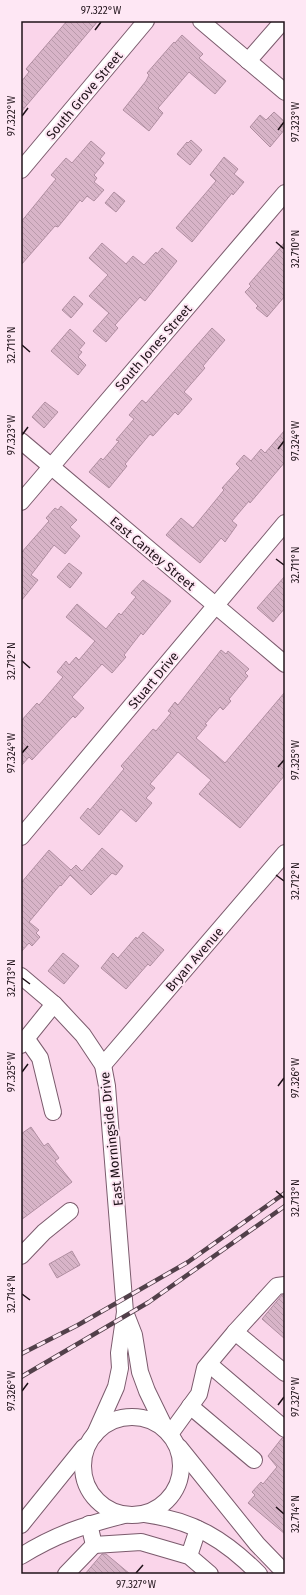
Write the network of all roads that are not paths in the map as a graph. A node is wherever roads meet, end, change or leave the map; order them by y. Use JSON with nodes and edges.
{"nodes":[{"id":1,"x":146,"y":21,"type":"edge"},
{"id":2,"x":200,"y":21,"type":"edge"},
{"id":3,"x":283,"y":21,"type":"edge"},
{"id":4,"x":248,"y":61,"type":"junction"},
{"id":5,"x":285,"y":92,"type":"edge"},
{"id":6,"x":21,"y":170,"type":"edge"},
{"id":7,"x":285,"y":193,"type":"edge"},
{"id":8,"x":21,"y":441,"type":"edge"},
{"id":9,"x":51,"y":466,"type":"junction"},
{"id":10,"x":21,"y":502,"type":"edge"},
{"id":11,"x":285,"y":523,"type":"edge"},
{"id":12,"x":216,"y":606,"type":"junction"},
{"id":13,"x":285,"y":664,"type":"edge"},
{"id":14,"x":21,"y":837,"type":"edge"},
{"id":15,"x":285,"y":853,"type":"edge"},
{"id":16,"x":21,"y":976,"type":"edge"},
{"id":17,"x":54,"y":1004,"type":"junction"},
{"id":18,"x":24,"y":1042,"type":"edge"},
{"id":19,"x":104,"y":1065,"type":"junction"},
{"id":20,"x":53,"y":1112,"type":"dead end"},
{"id":21,"x":70,"y":1211,"type":"dead end"},
{"id":22,"x":21,"y":1256,"type":"edge"},
{"id":23,"x":285,"y":1285,"type":"edge"},
{"id":24,"x":126,"y":1312,"type":"junction"},
{"id":25,"x":235,"y":1332,"type":"junction"},
{"id":26,"x":209,"y":1364,"type":"junction"},
{"id":27,"x":285,"y":1373,"type":"edge"},
{"id":28,"x":190,"y":1406,"type":"junction"},
{"id":29,"x":285,"y":1429,"type":"edge"},
{"id":30,"x":94,"y":1435,"type":"junction"},
{"id":31,"x":172,"y":1438,"type":"junction"},
{"id":32,"x":254,"y":1460,"type":"dead end"},
{"id":33,"x":145,"y":1514,"type":"junction"},
{"id":34,"x":124,"y":1515,"type":"junction"},
{"id":35,"x":89,"y":1524,"type":"junction"},
{"id":36,"x":21,"y":1525,"type":"edge"},
{"id":37,"x":198,"y":1529,"type":"junction"},
{"id":38,"x":94,"y":1545,"type":"junction"},
{"id":39,"x":21,"y":1556,"type":"edge"},
{"id":40,"x":189,"y":1556,"type":"junction"},
{"id":41,"x":285,"y":1573,"type":"edge"},
{"id":42,"x":66,"y":1574,"type":"edge"},
{"id":43,"x":210,"y":1574,"type":"edge"},
{"id":44,"x":259,"y":1574,"type":"edge"}],
"edges":[{"from":1,"to":6,"type":"street","name":"South Grove Street"},
{"from":2,"to":4,"type":"street"},
{"from":3,"to":4,"type":"street"},
{"from":4,"to":5,"type":"street"},
{"from":7,"to":9,"type":"street","name":"South Jones Street"},
{"from":8,"to":9,"type":"street","name":"East Cantey Street"},
{"from":9,"to":10,"type":"street","name":"South Jones Street"},
{"from":9,"to":12,"type":"street","name":"East Cantey Street"},
{"from":11,"to":12,"type":"street","name":"Stuart Drive"},
{"from":12,"to":13,"type":"street","name":"East Cantey Street"},
{"from":12,"to":14,"type":"street","name":"Stuart Drive"},
{"from":15,"to":19,"type":"street","name":"Bryan Avenue"},
{"from":16,"to":17,"type":"street","name":"East Morningside Drive"},
{"from":17,"to":18,"type":"street"},
{"from":17,"to":19,"type":"street","name":"East Morningside Drive"},
{"from":18,"to":20,"type":"street"},
{"from":19,"to":24,"type":"street","name":"East Morningside Drive"},
{"from":21,"to":22,"type":"street"},
{"from":23,"to":25,"type":"street"},
{"from":24,"to":30,"type":"street"},
{"from":24,"to":31,"type":"street"},
{"from":25,"to":26,"type":"street"},
{"from":25,"to":27,"type":"street"},
{"from":26,"to":28,"type":"street"},
{"from":26,"to":29,"type":"street"},
{"from":28,"to":31,"type":"street"},
{"from":28,"to":32,"type":"street"},
{"from":30,"to":31,"type":"street"},
{"from":30,"to":34,"type":"street"},
{"from":30,"to":36,"type":"street"},
{"from":31,"to":33,"type":"street"},
{"from":31,"to":41,"type":"street"},
{"from":33,"to":34,"type":"street"},
{"from":33,"to":37,"type":"street"},
{"from":34,"to":35,"type":"street"},
{"from":35,"to":38,"type":"street"},
{"from":35,"to":39,"type":"street"},
{"from":37,"to":40,"type":"street"},
{"from":37,"to":44,"type":"street"},
{"from":38,"to":40,"type":"street"},
{"from":38,"to":42,"type":"street"},
{"from":40,"to":43,"type":"street"}]}
